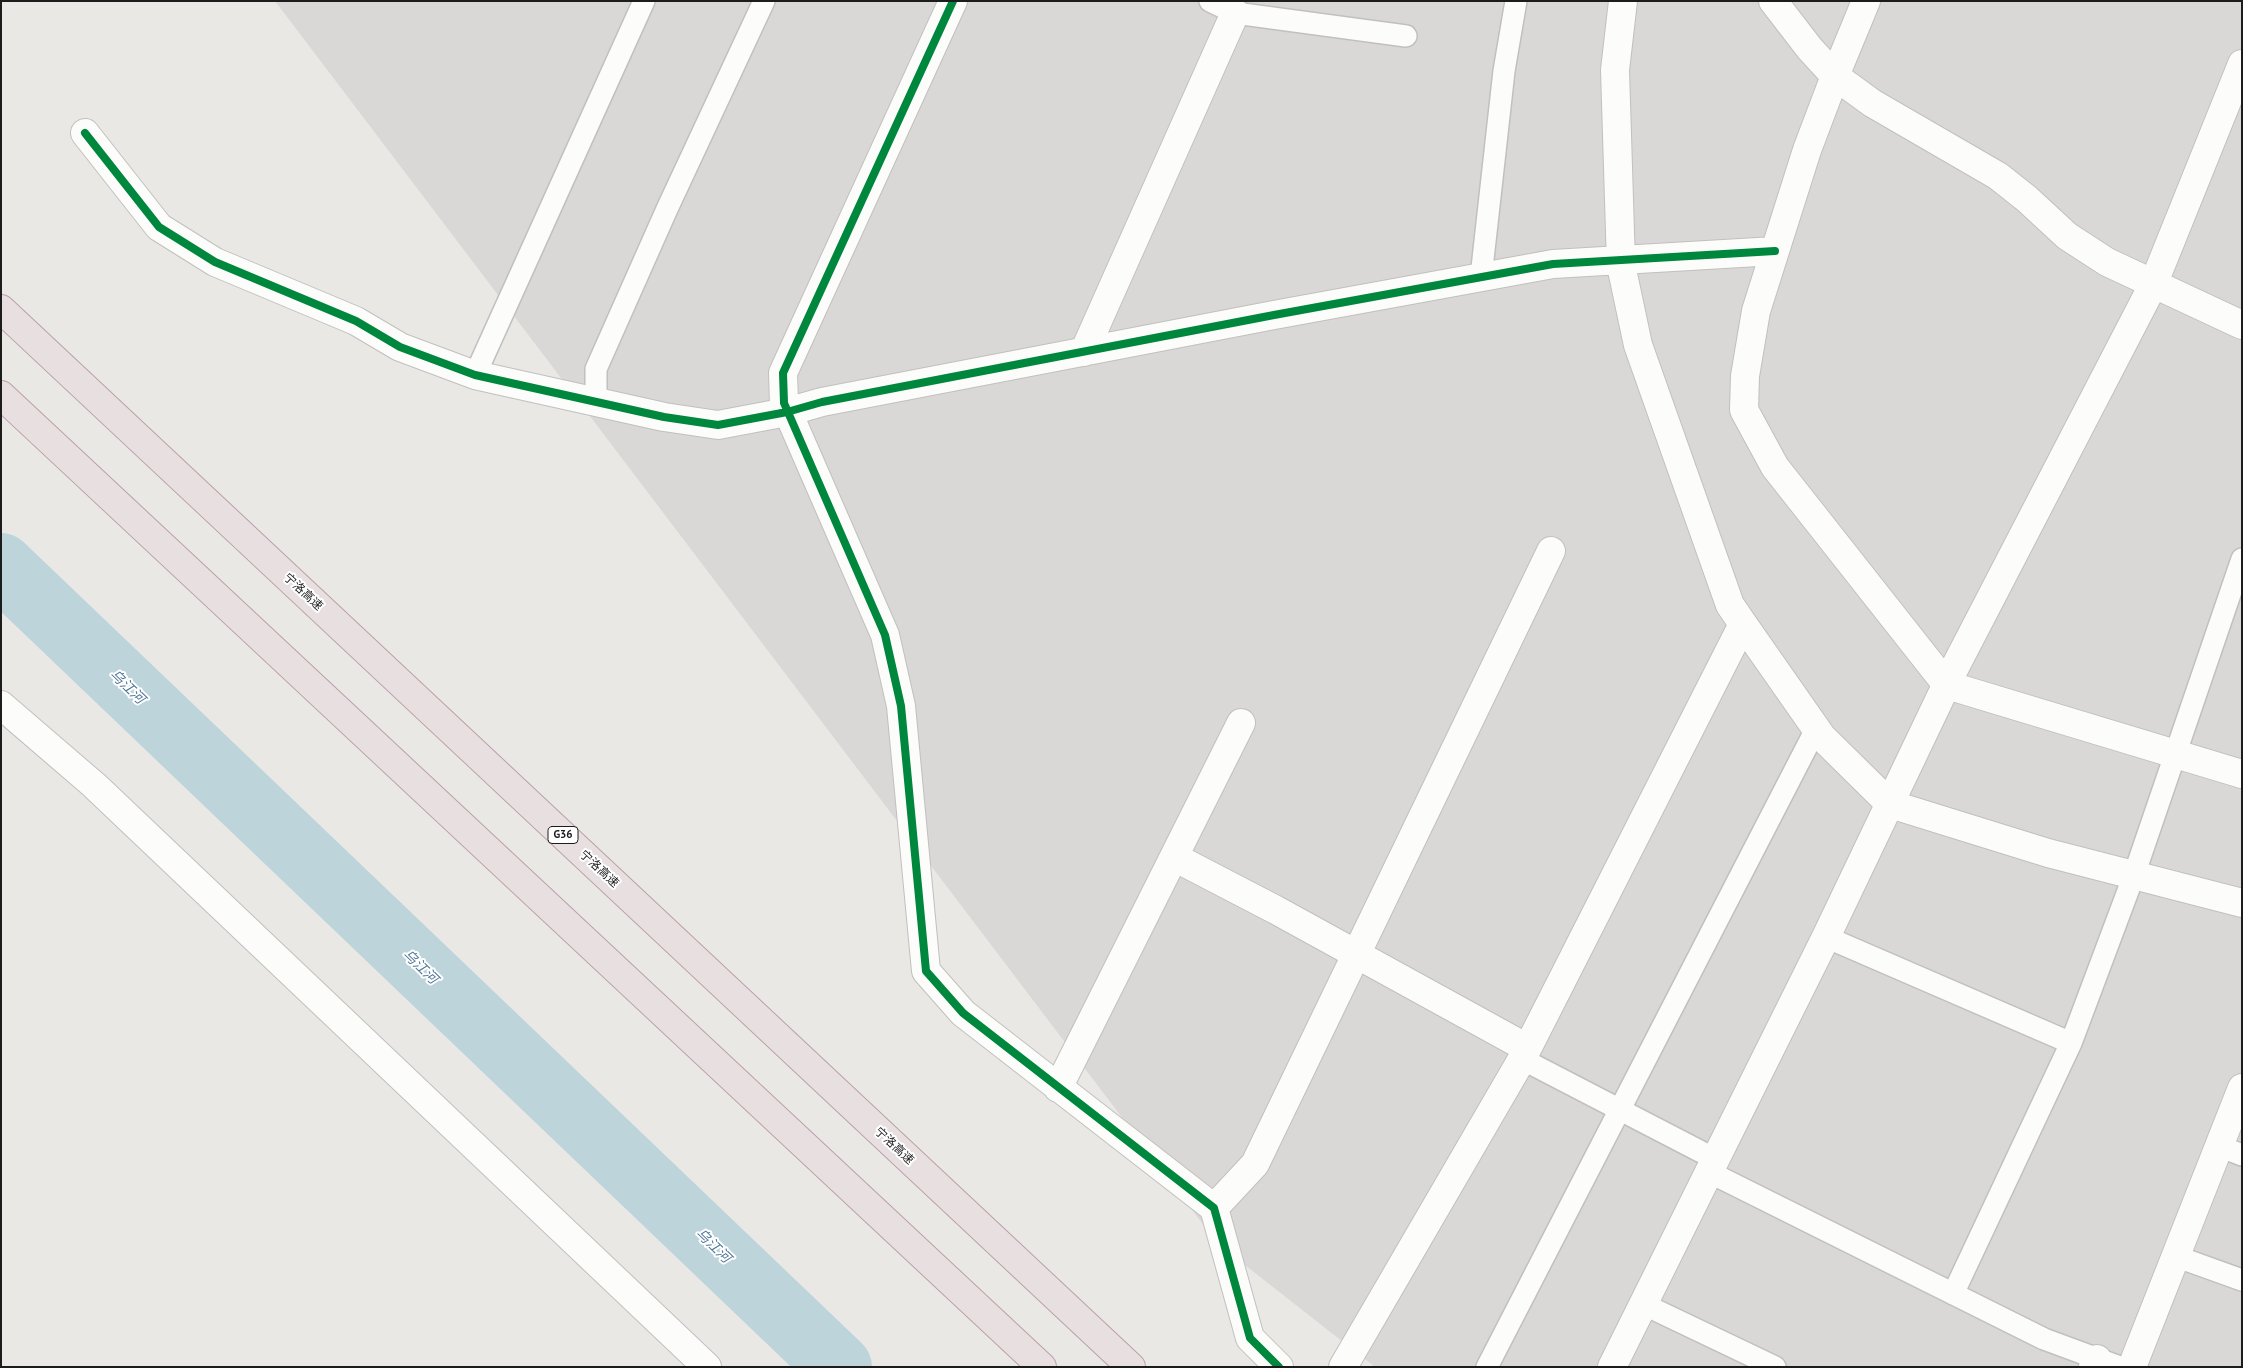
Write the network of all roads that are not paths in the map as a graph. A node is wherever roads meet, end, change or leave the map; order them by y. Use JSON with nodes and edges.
{"nodes":[{"id":1,"x":644,"y":1,"type":"edge"},
{"id":2,"x":764,"y":1,"type":"edge"},
{"id":3,"x":953,"y":1,"type":"edge"},
{"id":4,"x":1210,"y":1,"type":"edge"},
{"id":5,"x":1516,"y":1,"type":"edge"},
{"id":6,"x":1624,"y":1,"type":"edge"},
{"id":7,"x":1772,"y":1,"type":"edge"},
{"id":8,"x":1866,"y":1,"type":"edge"},
{"id":9,"x":1235,"y":13,"type":"junction"},
{"id":10,"x":1406,"y":36,"type":"dead end"},
{"id":11,"x":2242,"y":64,"type":"edge"},
{"id":12,"x":1835,"y":76,"type":"junction"},
{"id":13,"x":85,"y":133,"type":"dead end"},
{"id":14,"x":1775,"y":251,"type":"junction"},
{"id":15,"x":1621,"y":260,"type":"junction"},
{"id":16,"x":1481,"y":277,"type":"junction"},
{"id":17,"x":2153,"y":285,"type":"junction"},
{"id":18,"x":1,"y":309,"type":"edge"},
{"id":19,"x":2242,"y":325,"type":"edge"},
{"id":20,"x":1084,"y":352,"type":"junction"},
{"id":21,"x":475,"y":375,"type":"junction"},
{"id":22,"x":1,"y":395,"type":"edge"},
{"id":23,"x":596,"y":401,"type":"junction"},
{"id":24,"x":787,"y":412,"type":"junction"},
{"id":25,"x":1551,"y":552,"type":"dead end"},
{"id":26,"x":2242,"y":559,"type":"edge"},
{"id":27,"x":1743,"y":624,"type":"junction"},
{"id":28,"x":1947,"y":684,"type":"junction"},
{"id":29,"x":1,"y":705,"type":"edge"},
{"id":30,"x":1241,"y":722,"type":"dead end"},
{"id":31,"x":1816,"y":729,"type":"junction"},
{"id":32,"x":2175,"y":754,"type":"junction"},
{"id":33,"x":2242,"y":774,"type":"edge"},
{"id":34,"x":1890,"y":804,"type":"junction"},
{"id":35,"x":1174,"y":857,"type":"junction"},
{"id":36,"x":2134,"y":875,"type":"junction"},
{"id":37,"x":2242,"y":903,"type":"edge"},
{"id":38,"x":1826,"y":937,"type":"junction"},
{"id":39,"x":1356,"y":955,"type":"junction"},
{"id":40,"x":2070,"y":1043,"type":"junction"},
{"id":41,"x":1524,"y":1054,"type":"junction"},
{"id":42,"x":1058,"y":1088,"type":"junction"},
{"id":43,"x":2242,"y":1088,"type":"edge"},
{"id":44,"x":1620,"y":1110,"type":"junction"},
{"id":45,"x":2230,"y":1150,"type":"edge"},
{"id":46,"x":1712,"y":1165,"type":"junction"},
{"id":47,"x":1214,"y":1208,"type":"junction"},
{"id":48,"x":2175,"y":1256,"type":"junction"},
{"id":49,"x":2242,"y":1280,"type":"edge"},
{"id":50,"x":1954,"y":1294,"type":"junction"},
{"id":51,"x":1643,"y":1304,"type":"junction"},
{"id":52,"x":1127,"y":1364,"type":"edge"},
{"id":53,"x":2103,"y":1364,"type":"edge"},
{"id":54,"x":707,"y":1367,"type":"edge"},
{"id":55,"x":1042,"y":1367,"type":"edge"},
{"id":56,"x":1279,"y":1367,"type":"edge"},
{"id":57,"x":1343,"y":1367,"type":"edge"},
{"id":58,"x":1487,"y":1367,"type":"edge"},
{"id":59,"x":1612,"y":1367,"type":"edge"},
{"id":60,"x":1776,"y":1367,"type":"edge"},
{"id":61,"x":2132,"y":1367,"type":"edge"}],
"edges":[{"from":1,"to":21,"type":"lane"},
{"from":2,"to":23,"type":"lane"},
{"from":3,"to":24,"type":"street"},
{"from":4,"to":9,"type":"lane"},
{"from":5,"to":16,"type":"lane"},
{"from":6,"to":15,"type":"street"},
{"from":7,"to":12,"type":"street"},
{"from":8,"to":12,"type":"street"},
{"from":9,"to":10,"type":"lane"},
{"from":9,"to":20,"type":"street"},
{"from":11,"to":17,"type":"street"},
{"from":12,"to":14,"type":"street"},
{"from":12,"to":17,"type":"street"},
{"from":13,"to":21,"type":"street"},
{"from":14,"to":15,"type":"street"},
{"from":14,"to":28,"type":"street"},
{"from":15,"to":16,"type":"street"},
{"from":15,"to":27,"type":"street"},
{"from":16,"to":20,"type":"street"},
{"from":17,"to":19,"type":"street"},
{"from":17,"to":28,"type":"street"},
{"from":18,"to":52,"type":"highway","name":"宁洛高速","number":"G36"},
{"from":20,"to":24,"type":"street"},
{"from":21,"to":23,"type":"street"},
{"from":22,"to":55,"type":"highway"},
{"from":23,"to":24,"type":"street"},
{"from":24,"to":42,"type":"street"},
{"from":25,"to":39,"type":"street"},
{"from":26,"to":32,"type":"lane"},
{"from":27,"to":31,"type":"street"},
{"from":27,"to":41,"type":"street"},
{"from":28,"to":32,"type":"street"},
{"from":28,"to":34,"type":"street"},
{"from":29,"to":54,"type":"street"},
{"from":30,"to":35,"type":"street"},
{"from":31,"to":34,"type":"street"},
{"from":31,"to":44,"type":"lane"},
{"from":32,"to":33,"type":"street"},
{"from":32,"to":36,"type":"lane"},
{"from":34,"to":36,"type":"street"},
{"from":34,"to":38,"type":"street"},
{"from":35,"to":39,"type":"street"},
{"from":35,"to":42,"type":"street"},
{"from":36,"to":37,"type":"street"},
{"from":36,"to":40,"type":"lane"},
{"from":38,"to":40,"type":"lane"},
{"from":38,"to":46,"type":"street"},
{"from":39,"to":41,"type":"street"},
{"from":39,"to":47,"type":"street"},
{"from":40,"to":50,"type":"lane"},
{"from":41,"to":44,"type":"lane"},
{"from":41,"to":57,"type":"street"},
{"from":42,"to":47,"type":"street"},
{"from":43,"to":45,"type":"street"},
{"from":44,"to":46,"type":"lane"},
{"from":44,"to":58,"type":"lane"},
{"from":45,"to":48,"type":"street"},
{"from":46,"to":50,"type":"lane"},
{"from":46,"to":51,"type":"street"},
{"from":47,"to":56,"type":"street"},
{"from":48,"to":49,"type":"lane"},
{"from":48,"to":61,"type":"street"},
{"from":50,"to":53,"type":"lane"},
{"from":51,"to":59,"type":"street"},
{"from":51,"to":60,"type":"lane"}]}
